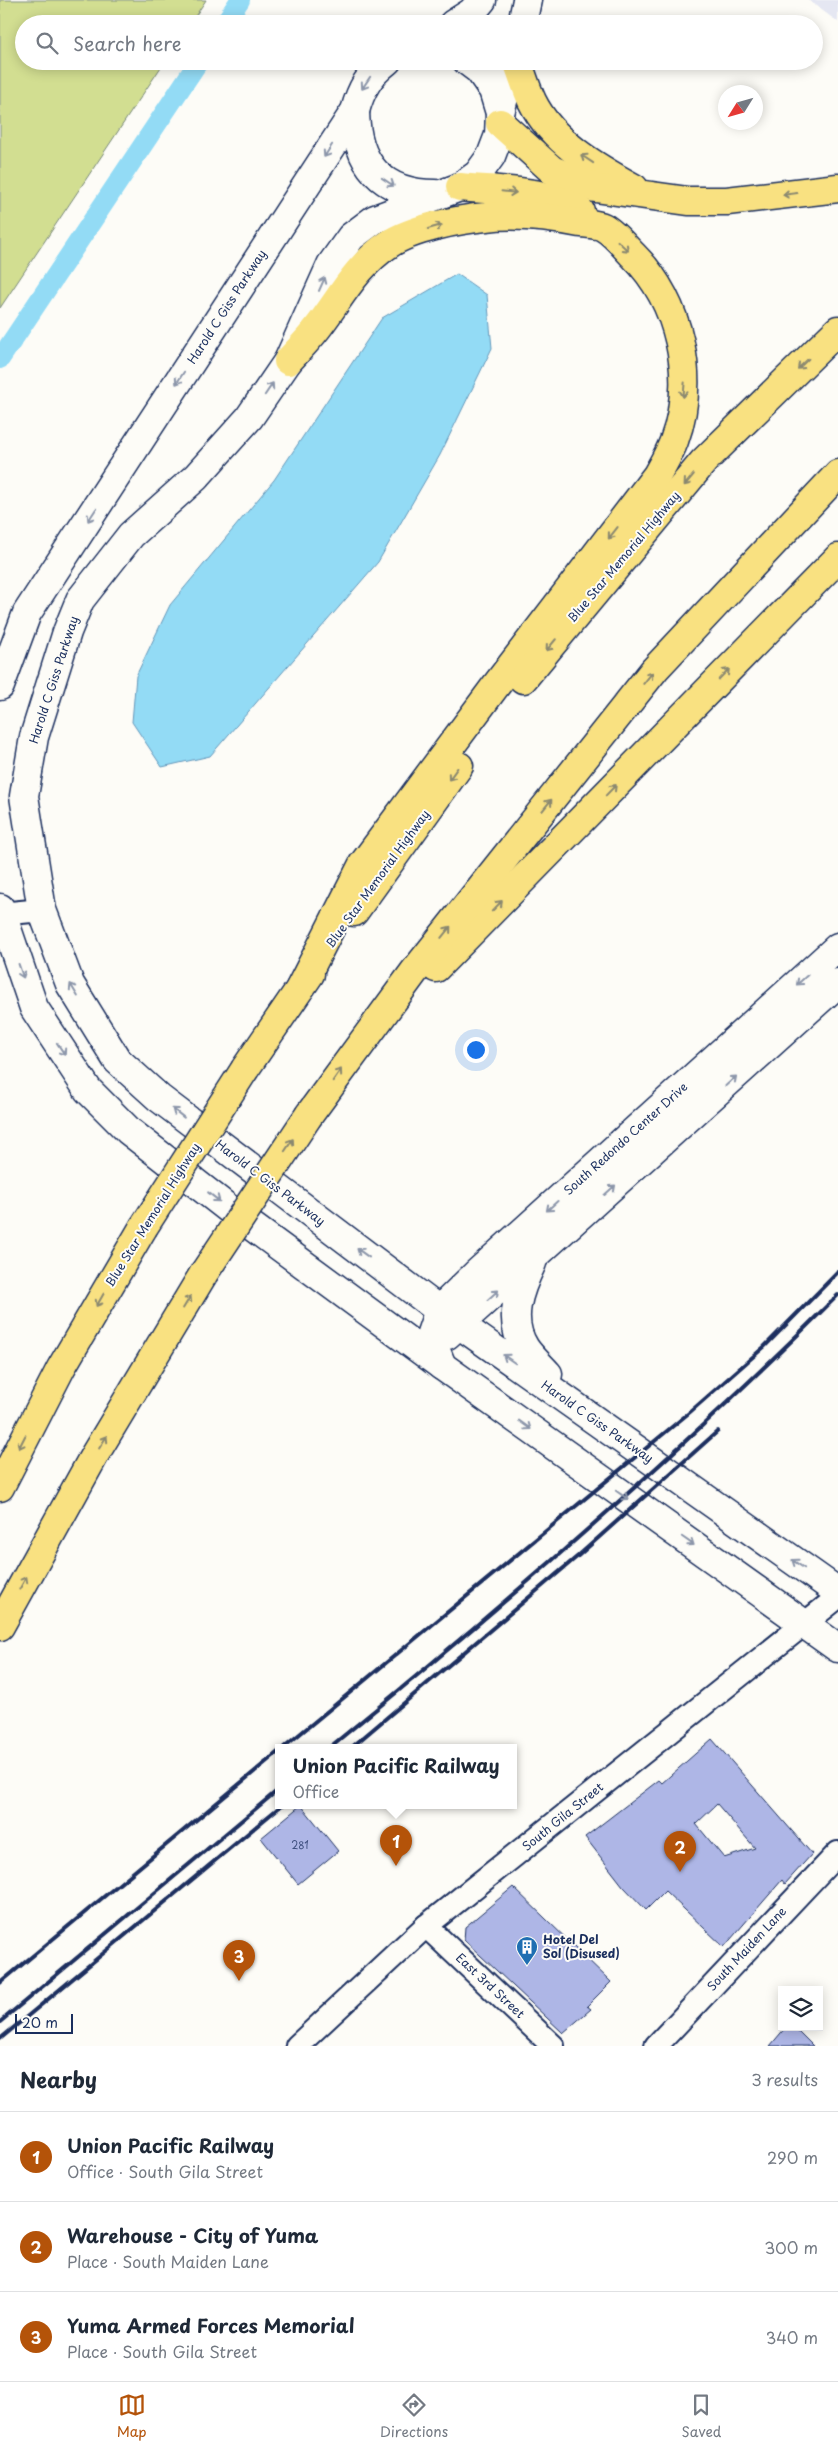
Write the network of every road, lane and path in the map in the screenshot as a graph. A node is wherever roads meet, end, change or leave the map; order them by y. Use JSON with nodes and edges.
{"nodes":[{"id":1,"x":482,"y":0,"type":"edge"},
{"id":2,"x":528,"y":0,"type":"edge"},
{"id":3,"x":467,"y":15,"type":"edge"},
{"id":4,"x":524,"y":15,"type":"edge"},
{"id":5,"x":375,"y":70,"type":"edge"},
{"id":6,"x":479,"y":70,"type":"edge"},
{"id":7,"x":511,"y":70,"type":"edge"},
{"id":8,"x":520,"y":70,"type":"edge"},
{"id":9,"x":355,"y":110,"type":"junction"},
{"id":10,"x":500,"y":118,"type":"junction"},
{"id":11,"x":838,"y":188,"type":"edge"},
{"id":12,"x":449,"y":190,"type":"junction"},
{"id":13,"x":644,"y":194,"type":"junction"},
{"id":14,"x":602,"y":227,"type":"junction"},
{"id":15,"x":838,"y":330,"type":"edge"},
{"id":16,"x":288,"y":361,"type":"junction"},
{"id":17,"x":838,"y":474,"type":"edge"},
{"id":18,"x":838,"y":558,"type":"edge"},
{"id":19,"x":0,"y":686,"type":"edge"},
{"id":20,"x":42,"y":910,"type":"junction"},
{"id":21,"x":0,"y":912,"type":"edge"},
{"id":22,"x":838,"y":947,"type":"edge"},
{"id":23,"x":838,"y":983,"type":"edge"},
{"id":24,"x":300,"y":988,"type":"junction"},
{"id":25,"x":353,"y":1053,"type":"junction"},
{"id":26,"x":535,"y":1257,"type":"junction"},
{"id":27,"x":392,"y":1274,"type":"junction"},
{"id":28,"x":476,"y":1274,"type":"junction"},
{"id":29,"x":450,"y":1317,"type":"junction"},
{"id":30,"x":392,"y":1330,"type":"junction"},
{"id":31,"x":431,"y":1340,"type":"junction"},
{"id":32,"x":442,"y":1366,"type":"junction"},
{"id":33,"x":577,"y":1408,"type":"junction"},
{"id":34,"x":0,"y":1487,"type":"edge"},
{"id":35,"x":838,"y":1592,"type":"edge"},
{"id":36,"x":838,"y":1597,"type":"edge"},
{"id":37,"x":804,"y":1624,"type":"junction"},
{"id":38,"x":0,"y":1626,"type":"edge"},
{"id":39,"x":838,"y":1648,"type":"edge"},
{"id":40,"x":838,"y":1853,"type":"edge"},
{"id":41,"x":426,"y":1926,"type":"junction"},
{"id":42,"x":297,"y":2046,"type":"edge"},
{"id":43,"x":553,"y":2046,"type":"edge"},
{"id":44,"x":656,"y":2046,"type":"edge"}],
"edges":[{"from":1,"to":3,"type":"main road"},
{"from":2,"to":4,"type":"main road"},
{"from":5,"to":9,"type":"main road","name":"Harold C Giss Parkway","one_way":true},
{"from":6,"to":10,"type":"main road"},
{"from":7,"to":10,"type":"main road","name":"Harold C Giss Parkway"},
{"from":13,"to":8,"type":"highway","one_way":true},
{"from":9,"to":12,"type":"main road","name":"Harold C Giss Parkway","one_way":true},
{"from":9,"to":19,"type":"main road","name":"Harold C Giss Parkway","one_way":true},
{"from":10,"to":12,"type":"main road","name":"Harold C Giss Parkway"},
{"from":10,"to":13,"type":"highway"},
{"from":11,"to":13,"type":"highway","one_way":true},
{"from":12,"to":14,"type":"highway","one_way":true},
{"from":16,"to":12,"type":"main road","name":"Harold C Giss Parkway","one_way":true},
{"from":16,"to":14,"type":"highway","one_way":true},
{"from":14,"to":24,"type":"highway","one_way":true},
{"from":15,"to":24,"type":"highway","name":"Blue Star Memorial Highway","one_way":true},
{"from":20,"to":16,"type":"main road","name":"Harold C Giss Parkway","one_way":true},
{"from":25,"to":17,"type":"highway","one_way":true},
{"from":25,"to":18,"type":"highway","one_way":true},
{"from":20,"to":21,"type":"street"},
{"from":27,"to":20,"type":"main road","name":"Harold C Giss Parkway","one_way":true},
{"from":21,"to":30,"type":"main road","one_way":true},
{"from":22,"to":28,"type":"main road","name":"South Redondo Center Drive","one_way":true},
{"from":26,"to":23,"type":"main road","name":"South Redondo Center Drive","one_way":true},
{"from":24,"to":34,"type":"highway","name":"Blue Star Memorial Highway","one_way":true,"bridge":true},
{"from":38,"to":25,"type":"highway","one_way":true,"bridge":true},
{"from":29,"to":26,"type":"main road","name":"South Redondo Center Drive","one_way":true},
{"from":26,"to":33,"type":"main road"},
{"from":27,"to":28,"type":"main road"},
{"from":27,"to":29,"type":"main road","name":"Harold C Giss Parkway"},
{"from":28,"to":29,"type":"main road","name":"South Redondo Center Drive"},
{"from":29,"to":31,"type":"main road","name":"South Redondo Center Drive"},
{"from":33,"to":29,"type":"main road","name":"Harold C Giss Parkway","one_way":true},
{"from":30,"to":31,"type":"main road"},
{"from":30,"to":32,"type":"main road"},
{"from":31,"to":32,"type":"main road"},
{"from":32,"to":37,"type":"main road","one_way":true},
{"from":35,"to":33,"type":"main road","name":"Harold C Giss Parkway","one_way":true},
{"from":36,"to":37,"type":"street","name":"South Gila Street"},
{"from":37,"to":39,"type":"main road"},
{"from":37,"to":41,"type":"street","name":"South Gila Street"},
{"from":40,"to":44,"type":"street","name":"South Maiden Lane"},
{"from":41,"to":42,"type":"street","name":"South Gila Street"},
{"from":41,"to":43,"type":"street","name":"East 3rd Street"}]}
